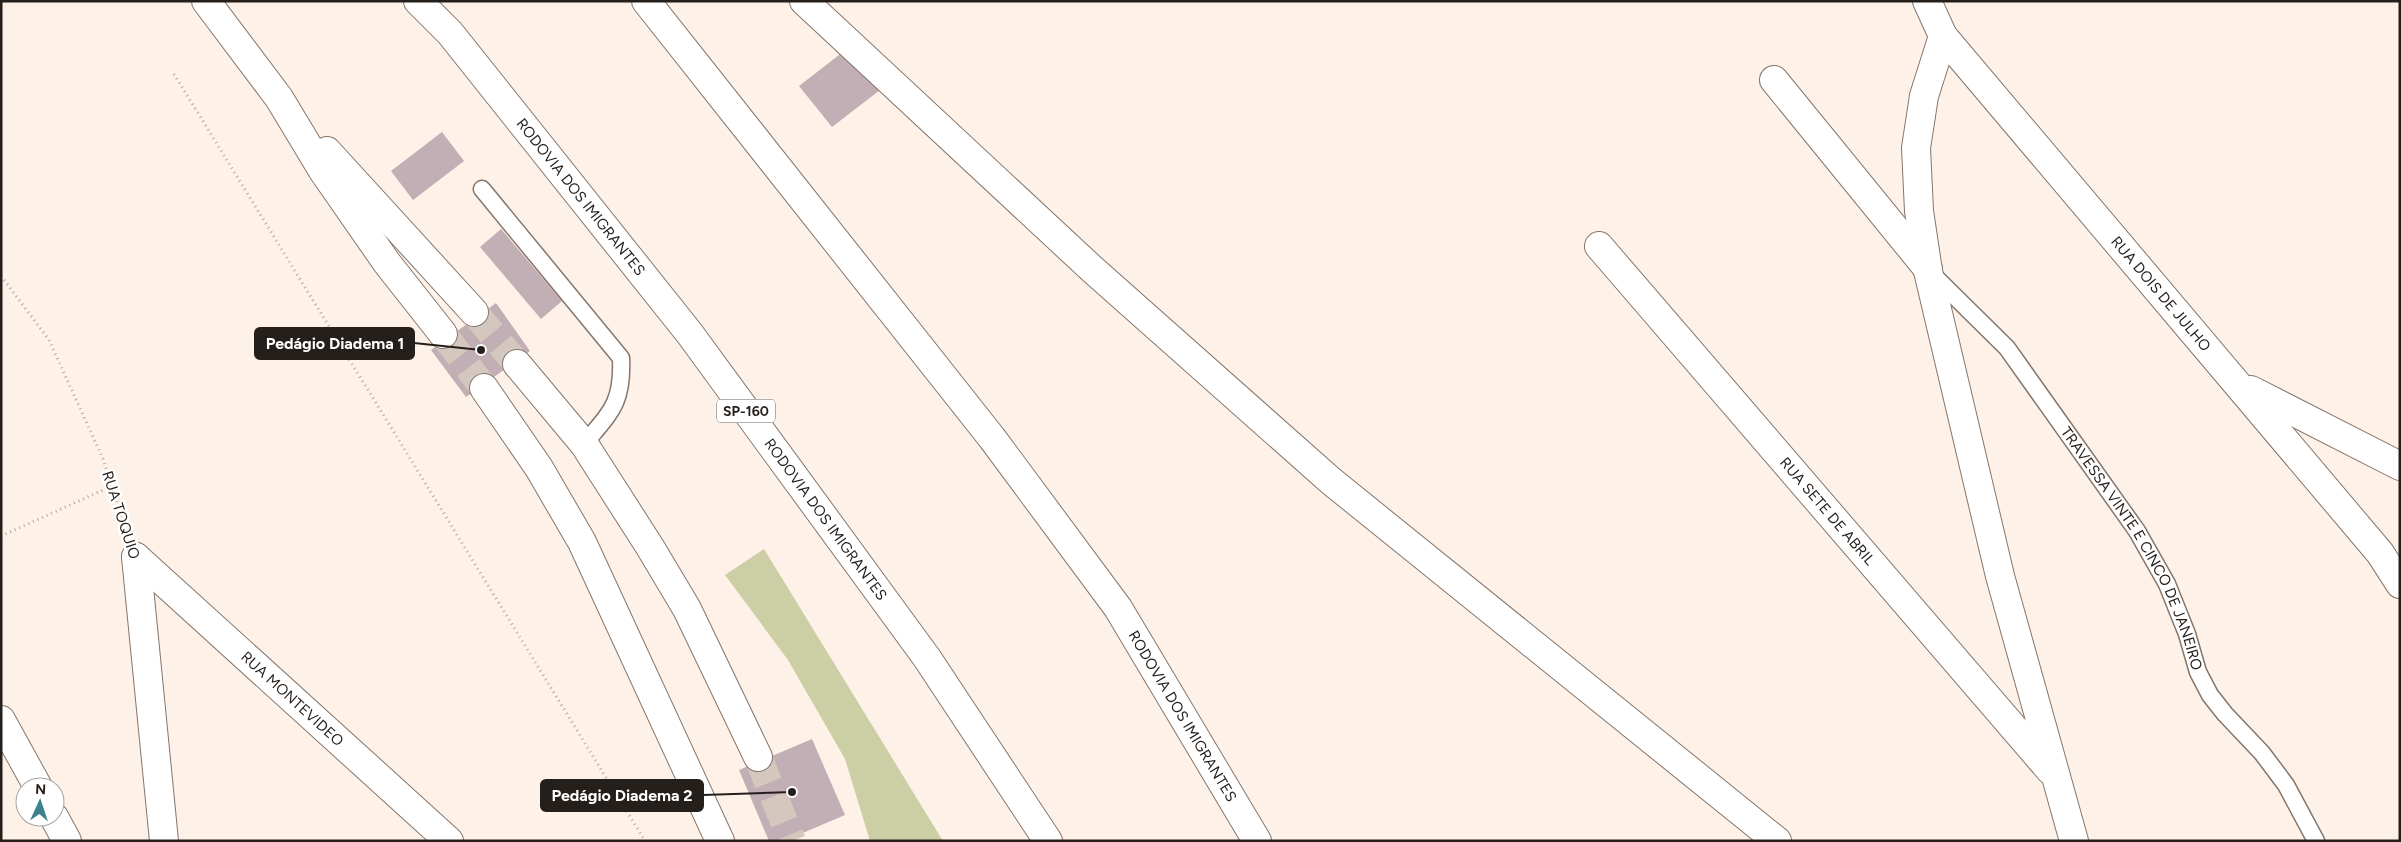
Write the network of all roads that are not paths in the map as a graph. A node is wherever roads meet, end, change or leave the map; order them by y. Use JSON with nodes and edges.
{"nodes":[{"id":1,"x":206,"y":1,"type":"edge"},
{"id":2,"x":418,"y":1,"type":"edge"},
{"id":3,"x":646,"y":1,"type":"edge"},
{"id":4,"x":804,"y":1,"type":"edge"},
{"id":5,"x":1927,"y":1,"type":"edge"},
{"id":6,"x":1943,"y":36,"type":"junction"},
{"id":7,"x":1774,"y":80,"type":"dead end"},
{"id":8,"x":278,"y":98,"type":"junction"},
{"id":9,"x":482,"y":189,"type":"dead end"},
{"id":10,"x":1599,"y":246,"type":"dead end"},
{"id":11,"x":1928,"y":271,"type":"junction"},
{"id":12,"x":474,"y":312,"type":"tunnel mouth"},
{"id":13,"x":443,"y":334,"type":"tunnel mouth"},
{"id":14,"x":516,"y":364,"type":"tunnel mouth"},
{"id":15,"x":2239,"y":384,"type":"junction"},
{"id":16,"x":484,"y":388,"type":"tunnel mouth"},
{"id":17,"x":584,"y":444,"type":"junction"},
{"id":18,"x":2400,"y":466,"type":"edge"},
{"id":19,"x":136,"y":557,"type":"joint"},
{"id":20,"x":2400,"y":584,"type":"edge"},
{"id":21,"x":1,"y":720,"type":"edge"},
{"id":22,"x":758,"y":757,"type":"tunnel mouth"},
{"id":23,"x":32,"y":777,"type":"edge"},
{"id":24,"x":2056,"y":777,"type":"junction"},
{"id":25,"x":59,"y":827,"type":"edge"},
{"id":26,"x":67,"y":841,"type":"edge"},
{"id":27,"x":164,"y":841,"type":"edge"},
{"id":28,"x":449,"y":841,"type":"edge"},
{"id":29,"x":720,"y":841,"type":"edge"},
{"id":30,"x":1048,"y":841,"type":"edge"},
{"id":31,"x":1257,"y":841,"type":"edge"},
{"id":32,"x":1777,"y":841,"type":"edge"},
{"id":33,"x":2074,"y":841,"type":"edge"},
{"id":34,"x":2316,"y":841,"type":"edge"}],
"edges":[{"from":1,"to":8,"type":"main road"},
{"from":2,"to":30,"type":"main road","name":"RODOVIA DOS IMIGRANTES","number":"SP-160"},
{"from":3,"to":31,"type":"main road","name":"RODOVIA DOS IMIGRANTES"},
{"from":4,"to":32,"type":"main road"},
{"from":5,"to":6,"type":"main road","name":"RUA DOIS DE JULHO"},
{"from":6,"to":11,"type":"main road","name":"TRAVESSA VINTE E CINCO DE JANEIRO"},
{"from":6,"to":15,"type":"main road","name":"RUA DOIS DE JULHO"},
{"from":7,"to":11,"type":"main road","name":"TRAVESSA VINTE E CINCO DE JANEIRO"},
{"from":8,"to":12,"type":"main road"},
{"from":8,"to":13,"type":"main road"},
{"from":9,"to":17,"type":"lane"},
{"from":10,"to":24,"type":"main road","name":"RUA SETE DE ABRIL"},
{"from":11,"to":24,"type":"main road","name":"TRAVESSA VINTE E CINCO DE JANEIRO"},
{"from":11,"to":34,"type":"lane","name":"TRAVESSA VINTE E CINCO DE JANEIRO"},
{"from":14,"to":17,"type":"main road"},
{"from":15,"to":18,"type":"main road"},
{"from":15,"to":20,"type":"main road","name":"RUA DOIS DE JULHO"},
{"from":16,"to":29,"type":"main road"},
{"from":17,"to":22,"type":"main road"},
{"from":19,"to":27,"type":"main road","name":"RUA TOQUIO"},
{"from":19,"to":28,"type":"main road","name":"RUA MONTEVIDEO"},
{"from":21,"to":23,"type":"main road"},
{"from":24,"to":33,"type":"main road","name":"TRAVESSA VINTE E CINCO DE JANEIRO"},
{"from":25,"to":26,"type":"main road"}]}
